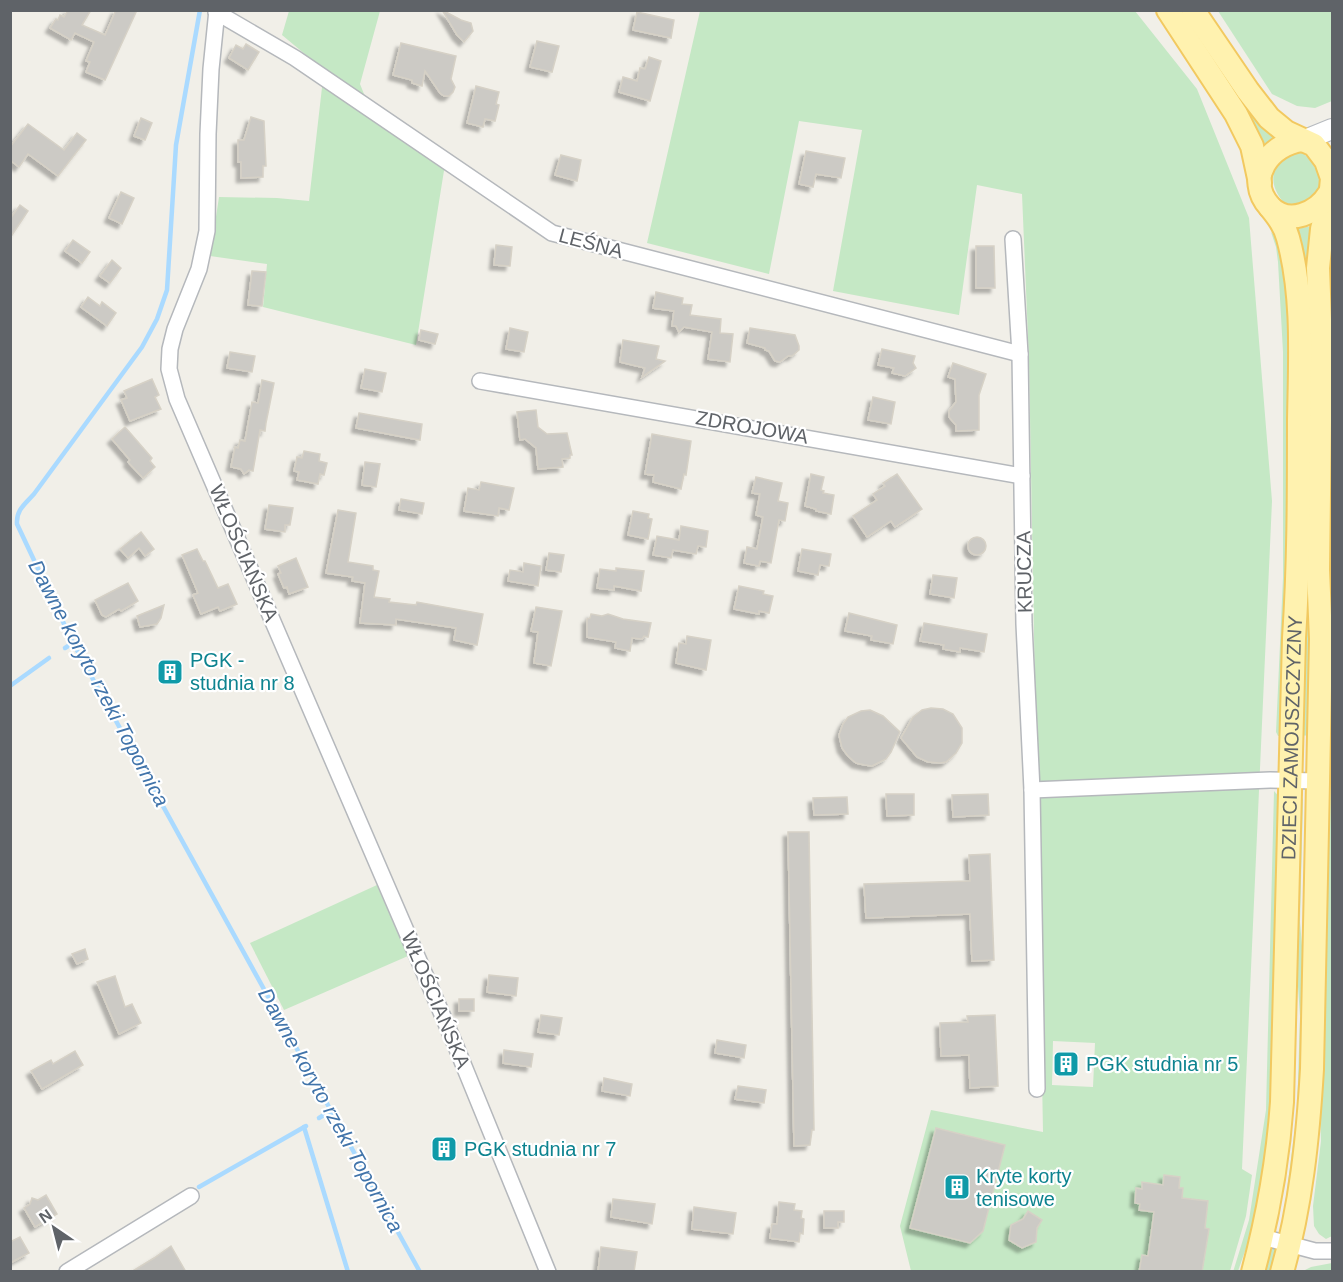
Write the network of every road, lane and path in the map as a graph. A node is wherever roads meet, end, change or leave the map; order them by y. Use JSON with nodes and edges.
{"nodes":[{"id":1,"x":1168,"y":10,"type":"edge"},
{"id":2,"x":1193,"y":10,"type":"edge"},
{"id":3,"x":216,"y":11,"type":"edge"},
{"id":4,"x":1332,"y":129,"type":"edge"},
{"id":5,"x":1304,"y":140,"type":"junction"},
{"id":6,"x":1332,"y":182,"type":"edge"},
{"id":7,"x":1260,"y":183,"type":"junction"},
{"id":8,"x":1270,"y":207,"type":"junction"},
{"id":9,"x":1013,"y":239,"type":"dead end"},
{"id":10,"x":1020,"y":354,"type":"junction"},
{"id":11,"x":480,"y":381,"type":"dead end"},
{"id":12,"x":1022,"y":476,"type":"junction"},
{"id":13,"x":1290,"y":779,"type":"junction"},
{"id":14,"x":1318,"y":781,"type":"junction"},
{"id":15,"x":1032,"y":790,"type":"junction"},
{"id":16,"x":1037,"y":1089,"type":"dead end"},
{"id":17,"x":191,"y":1196,"type":"dead end"},
{"id":18,"x":1262,"y":1237,"type":"junction"},
{"id":19,"x":1290,"y":1244,"type":"junction"},
{"id":20,"x":1332,"y":1251,"type":"edge"},
{"id":21,"x":67,"y":1272,"type":"edge"},
{"id":22,"x":548,"y":1272,"type":"edge"},
{"id":23,"x":1253,"y":1272,"type":"edge"},
{"id":24,"x":1282,"y":1272,"type":"edge"}],
"edges":[{"from":1,"to":7,"type":"main road"},
{"from":2,"to":5,"type":"main road"},
{"from":3,"to":10,"type":"street","name":"LEŚNA"},
{"from":3,"to":22,"type":"street","name":"WŁOŚCIAŃSKA"},
{"from":4,"to":5,"type":"main road"},
{"from":5,"to":6,"type":"main road"},
{"from":5,"to":7,"type":"main road"},
{"from":6,"to":8,"type":"main road"},
{"from":6,"to":14,"type":"main road","name":"DZIECI ZAMOJSZCZYZNY"},
{"from":7,"to":8,"type":"main road"},
{"from":8,"to":13,"type":"main road","name":"DZIECI ZAMOJSZCZYZNY"},
{"from":9,"to":10,"type":"street","name":"KRUCZA"},
{"from":10,"to":12,"type":"street","name":"KRUCZA"},
{"from":11,"to":12,"type":"street","name":"ZDROJOWA"},
{"from":12,"to":15,"type":"street","name":"KRUCZA"},
{"from":13,"to":14,"type":"street"},
{"from":13,"to":15,"type":"street"},
{"from":13,"to":18,"type":"main road","name":"DZIECI ZAMOJSZCZYZNY"},
{"from":14,"to":19,"type":"main road","name":"DZIECI ZAMOJSZCZYZNY"},
{"from":15,"to":16,"type":"street","name":"KRUCZA"},
{"from":17,"to":21,"type":"street"},
{"from":18,"to":19,"type":"street"},
{"from":18,"to":23,"type":"main road","name":"DZIECI ZAMOJSZCZYZNY"},
{"from":19,"to":20,"type":"street"},
{"from":19,"to":24,"type":"main road","name":"DZIECI ZAMOJSZCZYZNY"}]}
